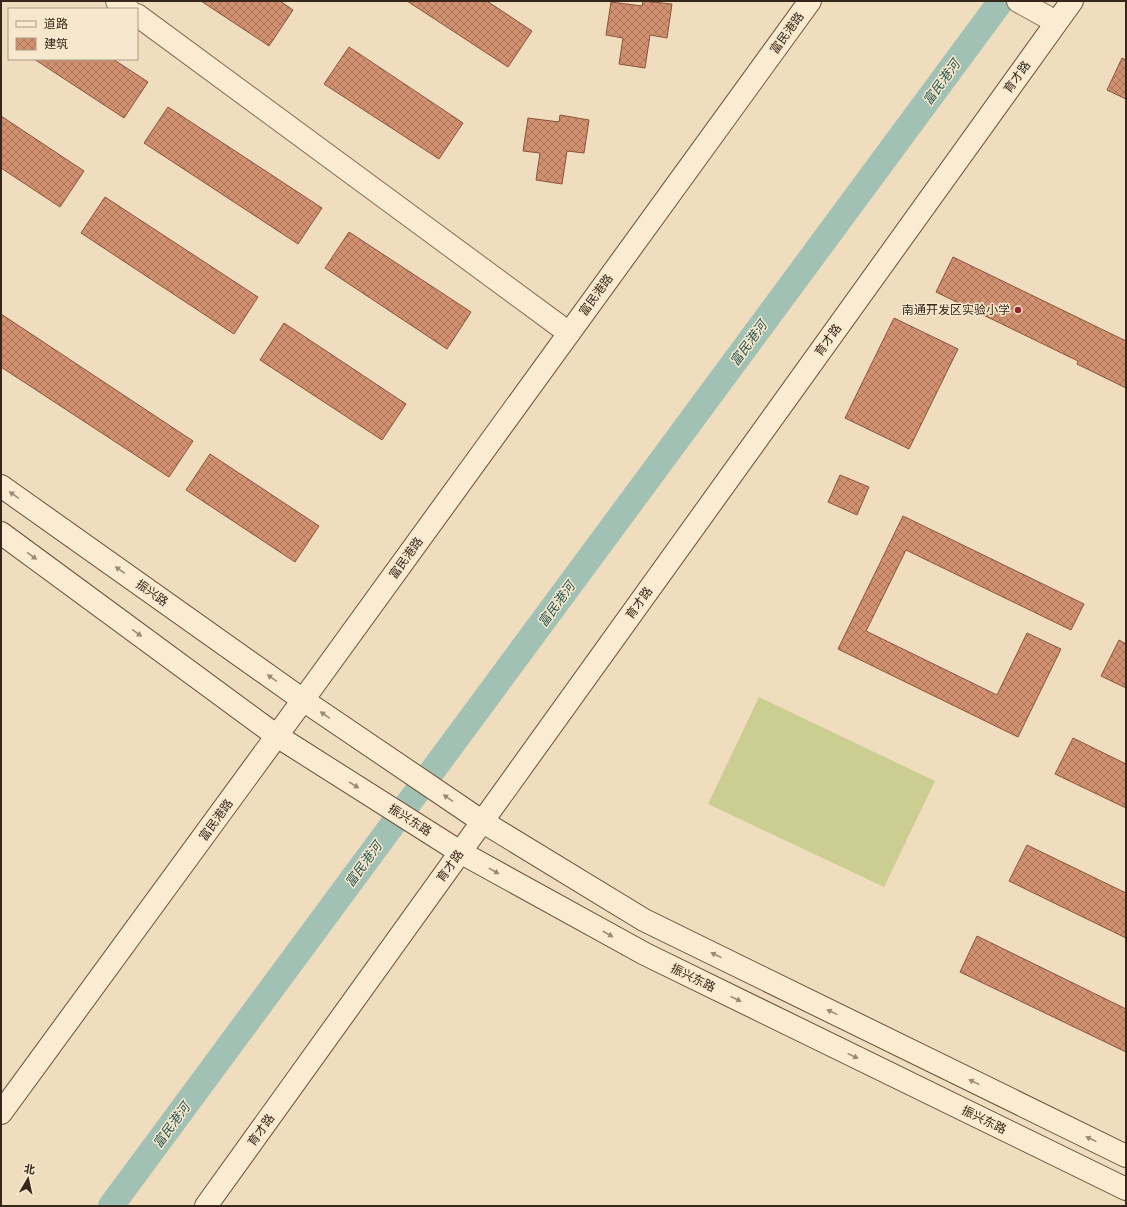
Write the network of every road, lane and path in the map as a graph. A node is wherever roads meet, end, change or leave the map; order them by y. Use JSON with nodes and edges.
{"nodes":[{"id":1,"x":117,"y":1,"type":"edge"},
{"id":2,"x":810,"y":1,"type":"edge"},
{"id":3,"x":1018,"y":1,"type":"edge"},
{"id":4,"x":1072,"y":1,"type":"edge"},
{"id":5,"x":127,"y":8,"type":"edge"},
{"id":6,"x":138,"y":16,"type":"edge"},
{"id":7,"x":1055,"y":22,"type":"junction"},
{"id":8,"x":569,"y":333,"type":"junction"},
{"id":9,"x":1,"y":486,"type":"edge"},
{"id":10,"x":1,"y":533,"type":"edge"},
{"id":11,"x":303,"y":700,"type":"junction"},
{"id":12,"x":277,"y":736,"type":"junction"},
{"id":13,"x":481,"y":820,"type":"junction"},
{"id":14,"x":459,"y":851,"type":"junction"},
{"id":15,"x":1,"y":1113,"type":"edge"},
{"id":16,"x":1126,"y":1156,"type":"edge"},
{"id":17,"x":1126,"y":1189,"type":"edge"},
{"id":18,"x":206,"y":1206,"type":"edge"}],
"edges":[{"from":1,"to":5,"type":"street"},
{"from":2,"to":8,"type":"street","name":"富民港路"},
{"from":3,"to":7,"type":"street"},
{"from":4,"to":7,"type":"street","name":"育才路"},
{"from":6,"to":8,"type":"street"},
{"from":7,"to":13,"type":"street","name":"育才路"},
{"from":8,"to":11,"type":"street","name":"富民港路"},
{"from":11,"to":9,"type":"street","name":"振兴路","one_way":true},
{"from":10,"to":12,"type":"street","one_way":true},
{"from":11,"to":12,"type":"street","name":"富民港路"},
{"from":13,"to":11,"type":"street","one_way":true},
{"from":12,"to":14,"type":"street","name":"振兴东路","one_way":true},
{"from":12,"to":15,"type":"street","name":"富民港路"},
{"from":13,"to":14,"type":"street","name":"育才路"},
{"from":16,"to":13,"type":"street","one_way":true},
{"from":14,"to":17,"type":"street","name":"振兴东路","one_way":true},
{"from":14,"to":18,"type":"street","name":"育才路"}]}
